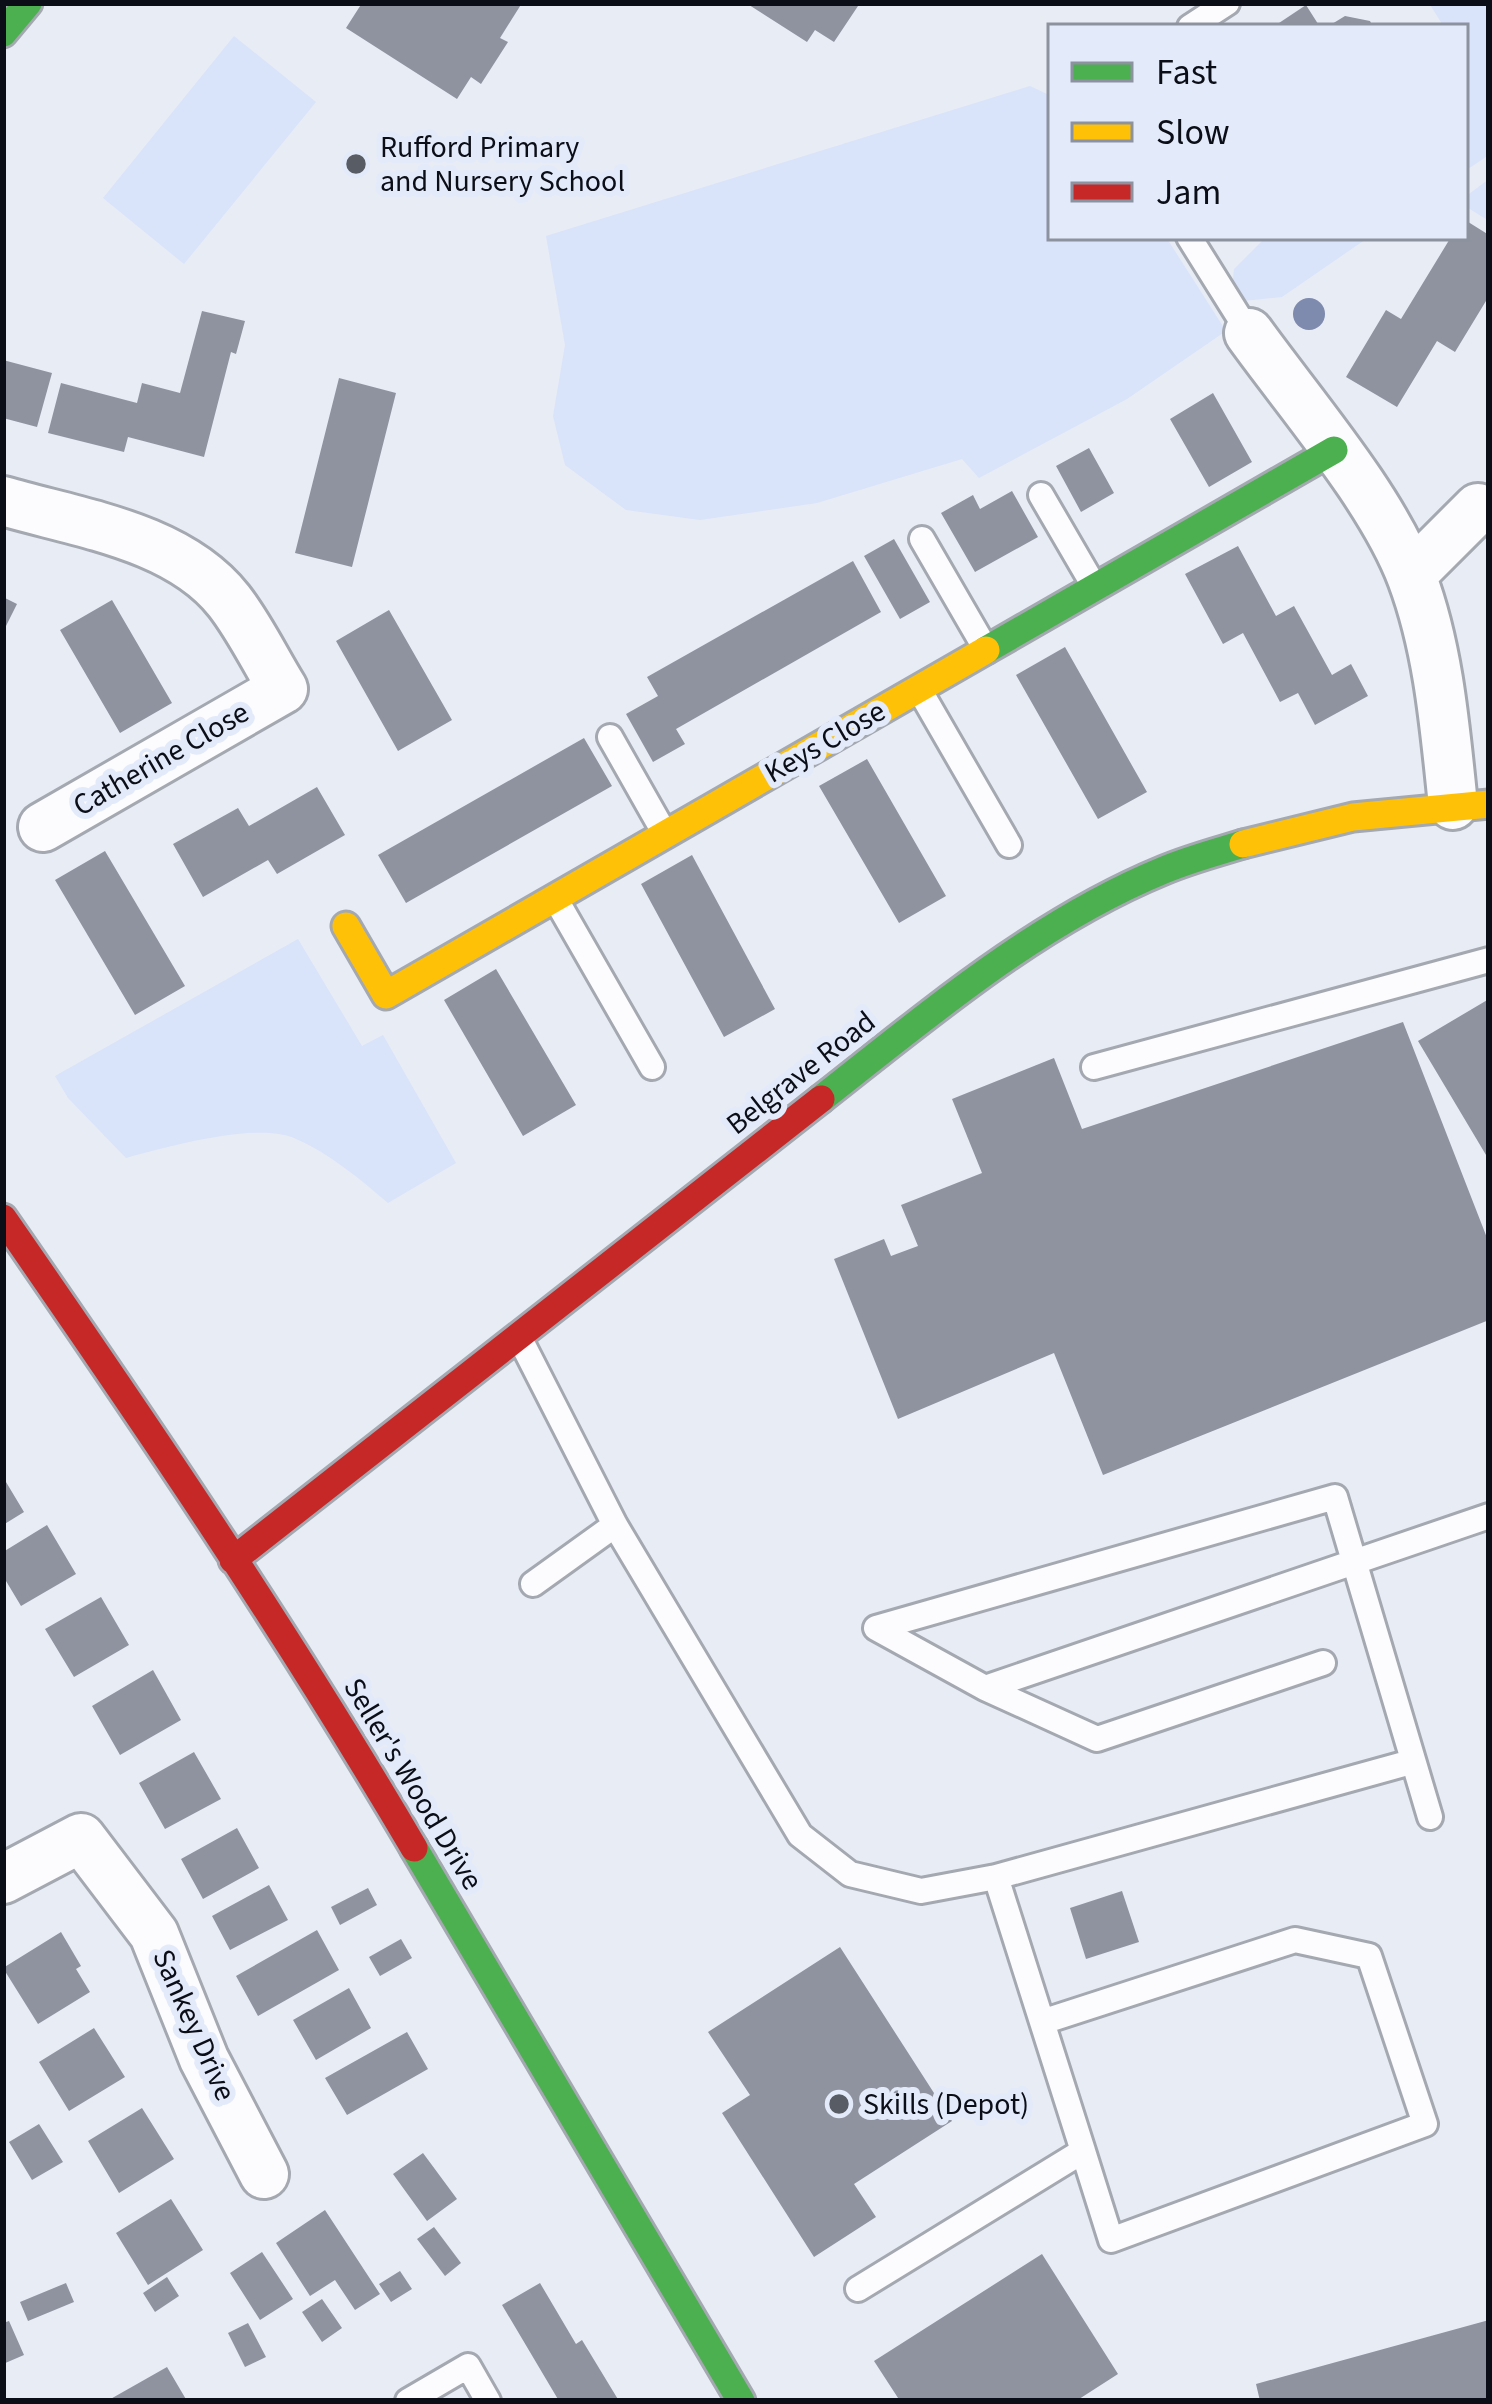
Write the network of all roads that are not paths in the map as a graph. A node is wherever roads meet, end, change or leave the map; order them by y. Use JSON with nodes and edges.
{"nodes":[{"id":1,"x":28,"y":3,"type":"edge"},
{"id":2,"x":1227,"y":3,"type":"edge"},
{"id":3,"x":1195,"y":24,"type":"edge"},
{"id":4,"x":3,"y":33,"type":"edge"},
{"id":5,"x":1191,"y":240,"type":"edge"},
{"id":6,"x":1249,"y":333,"type":"joint"},
{"id":7,"x":1334,"y":450,"type":"junction"},
{"id":8,"x":1042,"y":495,"type":"dead end"},
{"id":9,"x":3,"y":501,"type":"edge"},
{"id":10,"x":1478,"y":508,"type":"dead end"},
{"id":11,"x":922,"y":539,"type":"dead end"},
{"id":12,"x":1411,"y":575,"type":"junction"},
{"id":13,"x":1095,"y":587,"type":"junction"},
{"id":14,"x":986,"y":650,"type":"junction"},
{"id":15,"x":918,"y":689,"type":"junction"},
{"id":16,"x":610,"y":737,"type":"dead end"},
{"id":17,"x":1471,"y":804,"type":"edge"},
{"id":18,"x":44,"y":827,"type":"dead end"},
{"id":19,"x":665,"y":834,"type":"junction"},
{"id":20,"x":1009,"y":845,"type":"dead end"},
{"id":21,"x":555,"y":898,"type":"junction"},
{"id":22,"x":346,"y":926,"type":"dead end"},
{"id":23,"x":1489,"y":960,"type":"edge"},
{"id":24,"x":652,"y":1067,"type":"dead end"},
{"id":25,"x":1094,"y":1067,"type":"dead end"},
{"id":26,"x":3,"y":1218,"type":"edge"},
{"id":27,"x":519,"y":1336,"type":"junction"},
{"id":28,"x":1489,"y":1516,"type":"edge"},
{"id":29,"x":615,"y":1526,"type":"junction"},
{"id":30,"x":233,"y":1560,"type":"junction"},
{"id":31,"x":1354,"y":1561,"type":"junction"},
{"id":32,"x":532,"y":1584,"type":"dead end"},
{"id":33,"x":1323,"y":1663,"type":"dead end"},
{"id":34,"x":985,"y":1688,"type":"junction"},
{"id":35,"x":1411,"y":1762,"type":"junction"},
{"id":36,"x":1430,"y":1817,"type":"dead end"},
{"id":37,"x":996,"y":1877,"type":"junction"},
{"id":38,"x":3,"y":1879,"type":"edge"},
{"id":39,"x":1042,"y":2022,"type":"junction"},
{"id":40,"x":1083,"y":2151,"type":"junction"},
{"id":41,"x":264,"y":2174,"type":"dead end"},
{"id":42,"x":858,"y":2289,"type":"dead end"},
{"id":43,"x":408,"y":2401,"type":"edge"},
{"id":44,"x":488,"y":2401,"type":"edge"},
{"id":45,"x":741,"y":2401,"type":"edge"}],
"edges":[{"from":1,"to":4,"type":"street"},
{"from":2,"to":3,"type":"lane"},
{"from":5,"to":6,"type":"lane"},
{"from":6,"to":7,"type":"street"},
{"from":7,"to":12,"type":"street"},
{"from":7,"to":13,"type":"street","name":"Keys Close"},
{"from":8,"to":13,"type":"lane"},
{"from":9,"to":18,"type":"street","name":"Catherine Close"},
{"from":10,"to":12,"type":"street"},
{"from":11,"to":14,"type":"lane"},
{"from":12,"to":17,"type":"street"},
{"from":13,"to":14,"type":"street","name":"Keys Close"},
{"from":14,"to":15,"type":"street","name":"Keys Close"},
{"from":15,"to":19,"type":"street","name":"Keys Close"},
{"from":15,"to":20,"type":"lane"},
{"from":16,"to":19,"type":"lane"},
{"from":17,"to":27,"type":"street","name":"Belgrave Road"},
{"from":19,"to":21,"type":"street","name":"Keys Close"},
{"from":21,"to":22,"type":"street","name":"Keys Close"},
{"from":21,"to":24,"type":"lane"},
{"from":23,"to":25,"type":"lane"},
{"from":26,"to":30,"type":"street","name":"Seller's Wood Drive"},
{"from":27,"to":29,"type":"lane"},
{"from":27,"to":30,"type":"street","name":"Belgrave Road"},
{"from":28,"to":31,"type":"lane"},
{"from":29,"to":32,"type":"lane"},
{"from":29,"to":37,"type":"lane"},
{"from":30,"to":45,"type":"street","name":"Seller's Wood Drive"},
{"from":31,"to":34,"type":"lane"},
{"from":31,"to":34,"type":"lane"},
{"from":31,"to":35,"type":"lane"},
{"from":33,"to":34,"type":"lane"},
{"from":35,"to":36,"type":"lane"},
{"from":35,"to":37,"type":"lane"},
{"from":37,"to":39,"type":"lane"},
{"from":38,"to":41,"type":"street","name":"Sankey Drive"},
{"from":39,"to":40,"type":"lane"},
{"from":39,"to":40,"type":"lane"},
{"from":40,"to":42,"type":"lane"},
{"from":43,"to":44,"type":"lane"}]}
